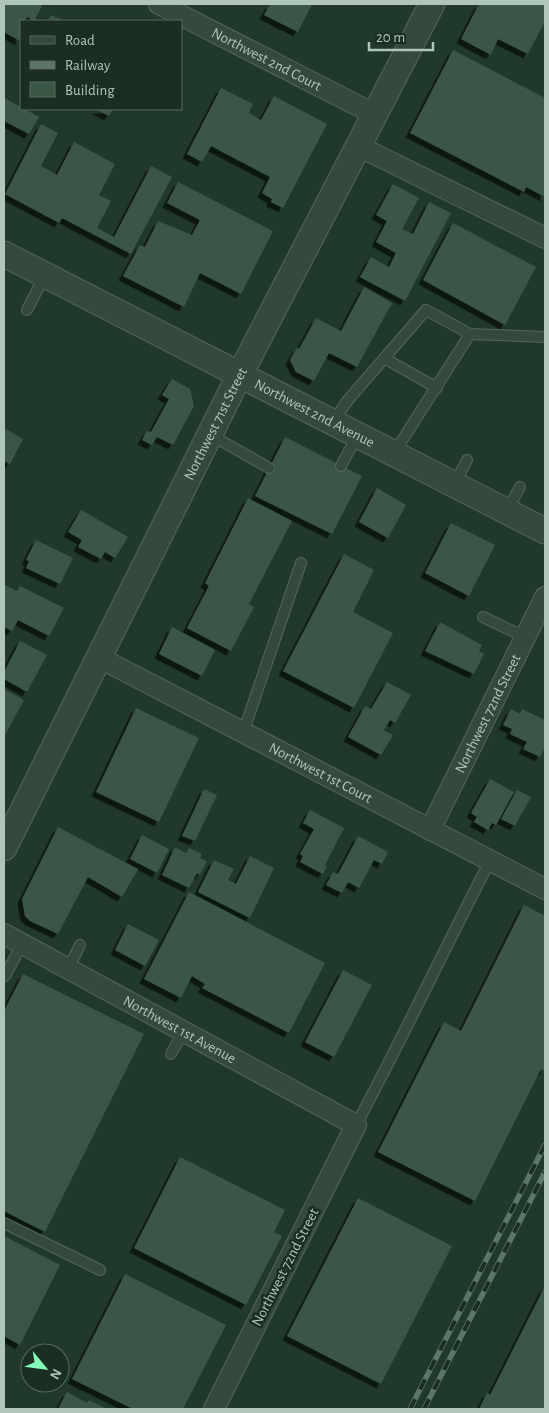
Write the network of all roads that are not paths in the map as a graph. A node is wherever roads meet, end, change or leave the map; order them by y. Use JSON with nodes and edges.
{"nodes":[{"id":1,"x":159,"y":4,"type":"edge"},
{"id":2,"x":432,"y":4,"type":"edge"},
{"id":3,"x":374,"y":114,"type":"junction"},
{"id":4,"x":358,"y":146,"type":"junction"},
{"id":5,"x":545,"y":238,"type":"edge"},
{"id":6,"x":4,"y":254,"type":"edge"},
{"id":7,"x":45,"y":275,"type":"junction"},
{"id":8,"x":26,"y":310,"type":"dead end"},
{"id":9,"x":470,"y":334,"type":"junction"},
{"id":10,"x":545,"y":337,"type":"edge"},
{"id":11,"x":384,"y":358,"type":"junction"},
{"id":12,"x":240,"y":376,"type":"junction"},
{"id":13,"x":437,"y":388,"type":"junction"},
{"id":14,"x":332,"y":423,"type":"junction"},
{"id":15,"x":210,"y":435,"type":"junction"},
{"id":16,"x":357,"y":436,"type":"junction"},
{"id":17,"x":393,"y":454,"type":"junction"},
{"id":18,"x":467,"y":460,"type":"dead end"},
{"id":19,"x":341,"y":466,"type":"dead end"},
{"id":20,"x":270,"y":468,"type":"dead end"},
{"id":21,"x":454,"y":485,"type":"junction"},
{"id":22,"x":520,"y":487,"type":"dead end"},
{"id":23,"x":507,"y":511,"type":"junction"},
{"id":24,"x":545,"y":531,"type":"edge"},
{"id":25,"x":301,"y":563,"type":"dead end"},
{"id":26,"x":545,"y":597,"type":"edge"},
{"id":27,"x":483,"y":617,"type":"dead end"},
{"id":28,"x":525,"y":637,"type":"junction"},
{"id":29,"x":98,"y":657,"type":"junction"},
{"id":30,"x":243,"y":733,"type":"junction"},
{"id":31,"x":430,"y":830,"type":"junction"},
{"id":32,"x":4,"y":848,"type":"edge"},
{"id":33,"x":490,"y":861,"type":"junction"},
{"id":34,"x":545,"y":889,"type":"edge"},
{"id":35,"x":4,"y":934,"type":"edge"},
{"id":36,"x":22,"y":944,"type":"junction"},
{"id":37,"x":80,"y":945,"type":"dead end"},
{"id":38,"x":68,"y":969,"type":"junction"},
{"id":39,"x":5,"y":976,"type":"dead end"},
{"id":40,"x":183,"y":1032,"type":"junction"},
{"id":41,"x":171,"y":1054,"type":"dead end"},
{"id":42,"x":356,"y":1126,"type":"junction"},
{"id":43,"x":4,"y":1223,"type":"edge"},
{"id":44,"x":100,"y":1270,"type":"dead end"},
{"id":45,"x":214,"y":1409,"type":"edge"}],
"edges":[{"from":1,"to":3,"type":"street","name":"Northwest 2nd Court"},
{"from":2,"to":3,"type":"street","name":"Northwest 71st Street"},
{"from":3,"to":4,"type":"street","name":"Northwest 71st Street"},
{"from":4,"to":5,"type":"street"},
{"from":4,"to":12,"type":"street","name":"Northwest 71st Street"},
{"from":6,"to":7,"type":"street","name":"Northwest 2nd Avenue"},
{"from":7,"to":8,"type":"lane"},
{"from":7,"to":12,"type":"street","name":"Northwest 2nd Avenue"},
{"from":9,"to":10,"type":"lane"},
{"from":9,"to":11,"type":"lane"},
{"from":9,"to":13,"type":"lane"},
{"from":11,"to":13,"type":"lane"},
{"from":11,"to":14,"type":"lane"},
{"from":12,"to":14,"type":"street","name":"Northwest 2nd Avenue"},
{"from":12,"to":15,"type":"street","name":"Northwest 71st Street"},
{"from":13,"to":17,"type":"lane"},
{"from":14,"to":16,"type":"street","name":"Northwest 2nd Avenue"},
{"from":15,"to":20,"type":"lane"},
{"from":15,"to":29,"type":"street","name":"Northwest 71st Street"},
{"from":16,"to":17,"type":"street","name":"Northwest 2nd Avenue"},
{"from":16,"to":19,"type":"lane"},
{"from":17,"to":21,"type":"street","name":"Northwest 2nd Avenue"},
{"from":18,"to":21,"type":"lane"},
{"from":21,"to":23,"type":"street","name":"Northwest 2nd Avenue"},
{"from":22,"to":23,"type":"lane"},
{"from":23,"to":24,"type":"street","name":"Northwest 2nd Avenue"},
{"from":25,"to":30,"type":"lane"},
{"from":26,"to":28,"type":"street","name":"Northwest 72nd Street"},
{"from":27,"to":28,"type":"lane"},
{"from":28,"to":31,"type":"street","name":"Northwest 72nd Street"},
{"from":29,"to":30,"type":"street","name":"Northwest 1st Court"},
{"from":29,"to":32,"type":"street","name":"Northwest 71st Street"},
{"from":30,"to":31,"type":"street","name":"Northwest 1st Court"},
{"from":31,"to":33,"type":"street","name":"Northwest 1st Court"},
{"from":33,"to":34,"type":"street","name":"Northwest 1st Court"},
{"from":33,"to":42,"type":"lane"},
{"from":35,"to":36,"type":"street","name":"Northwest 1st Avenue"},
{"from":36,"to":38,"type":"street","name":"Northwest 1st Avenue"},
{"from":36,"to":39,"type":"lane"},
{"from":37,"to":38,"type":"lane"},
{"from":38,"to":40,"type":"street","name":"Northwest 1st Avenue"},
{"from":40,"to":41,"type":"lane"},
{"from":40,"to":42,"type":"street","name":"Northwest 1st Avenue"},
{"from":42,"to":45,"type":"street","name":"Northwest 72nd Street"},
{"from":43,"to":44,"type":"lane"}]}
